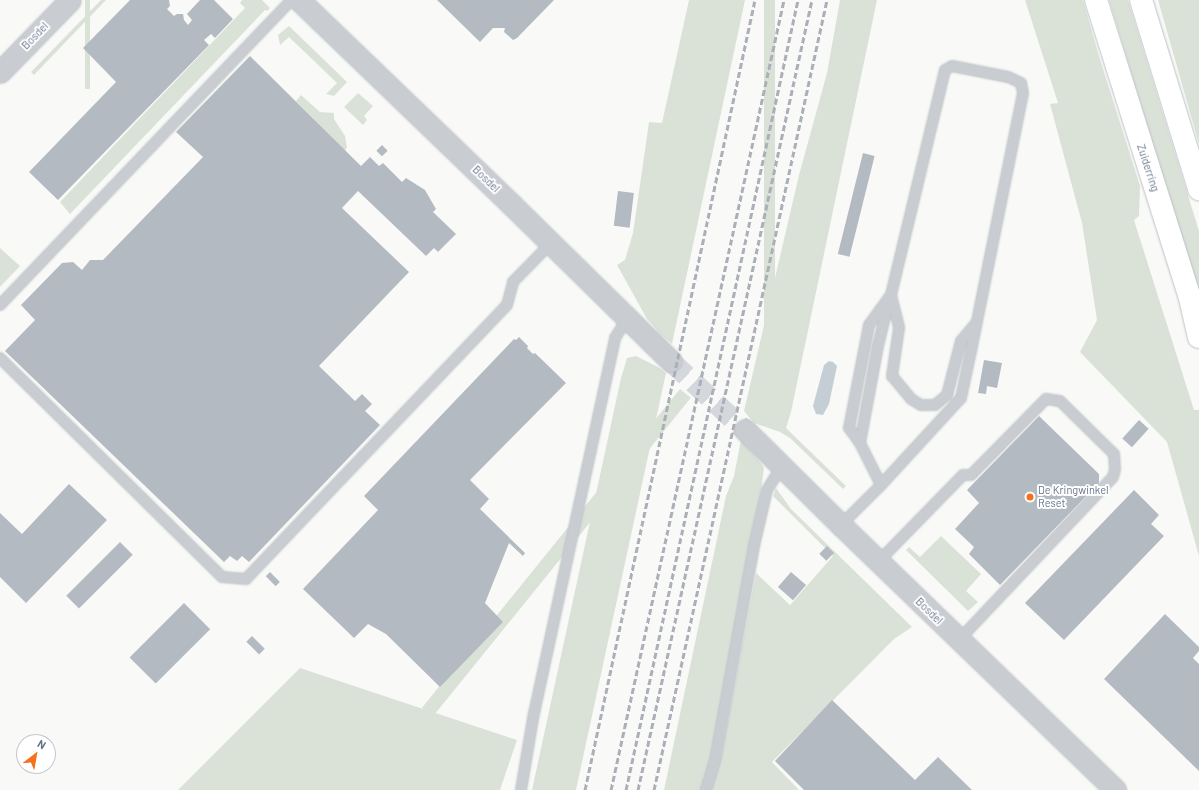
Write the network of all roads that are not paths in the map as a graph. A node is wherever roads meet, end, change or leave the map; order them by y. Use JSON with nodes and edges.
{"nodes":[{"id":1,"x":70,"y":0,"type":"edge"},
{"id":2,"x":291,"y":0,"type":"edge"},
{"id":3,"x":299,"y":0,"type":"edge"},
{"id":4,"x":1096,"y":0,"type":"edge"},
{"id":5,"x":1141,"y":0,"type":"edge"},
{"id":6,"x":0,"y":72,"type":"edge"},
{"id":7,"x":1199,"y":189,"type":"edge"},
{"id":8,"x":551,"y":243,"type":"junction"},
{"id":9,"x":891,"y":295,"type":"junction"},
{"id":10,"x":0,"y":305,"type":"edge"},
{"id":11,"x":627,"y":319,"type":"junction"},
{"id":12,"x":976,"y":323,"type":"junction"},
{"id":13,"x":1199,"y":337,"type":"edge"},
{"id":14,"x":0,"y":358,"type":"edge"},
{"id":15,"x":671,"y":361,"type":"tunnel mouth"},
{"id":16,"x":745,"y":430,"type":"tunnel mouth"},
{"id":17,"x":782,"y":466,"type":"junction"},
{"id":18,"x":881,"y":485,"type":"junction"},
{"id":19,"x":841,"y":526,"type":"junction"},
{"id":20,"x":878,"y":562,"type":"junction"},
{"id":21,"x":959,"y":640,"type":"junction"},
{"id":22,"x":521,"y":790,"type":"edge"},
{"id":23,"x":706,"y":790,"type":"edge"},
{"id":24,"x":1115,"y":790,"type":"edge"}],
"edges":[{"from":1,"to":6,"type":"street","name":"Bosdel"},
{"from":2,"to":10,"type":"lane"},
{"from":3,"to":8,"type":"street","name":"Bosdel"},
{"from":4,"to":13,"type":"main road","name":"Zuiderring"},
{"from":5,"to":7,"type":"main road"},
{"from":8,"to":11,"type":"street","name":"Bosdel"},
{"from":8,"to":14,"type":"lane"},
{"from":9,"to":12,"type":"lane"},
{"from":9,"to":12,"type":"lane"},
{"from":9,"to":18,"type":"lane"},
{"from":11,"to":15,"type":"street","name":"Bosdel"},
{"from":11,"to":22,"type":"lane"},
{"from":12,"to":18,"type":"lane"},
{"from":16,"to":17,"type":"street","name":"Bosdel"},
{"from":17,"to":19,"type":"street","name":"Bosdel"},
{"from":17,"to":23,"type":"lane"},
{"from":18,"to":19,"type":"lane"},
{"from":19,"to":20,"type":"street","name":"Bosdel"},
{"from":20,"to":21,"type":"street","name":"Bosdel"},
{"from":20,"to":21,"type":"lane"},
{"from":21,"to":24,"type":"street","name":"Bosdel"}]}
